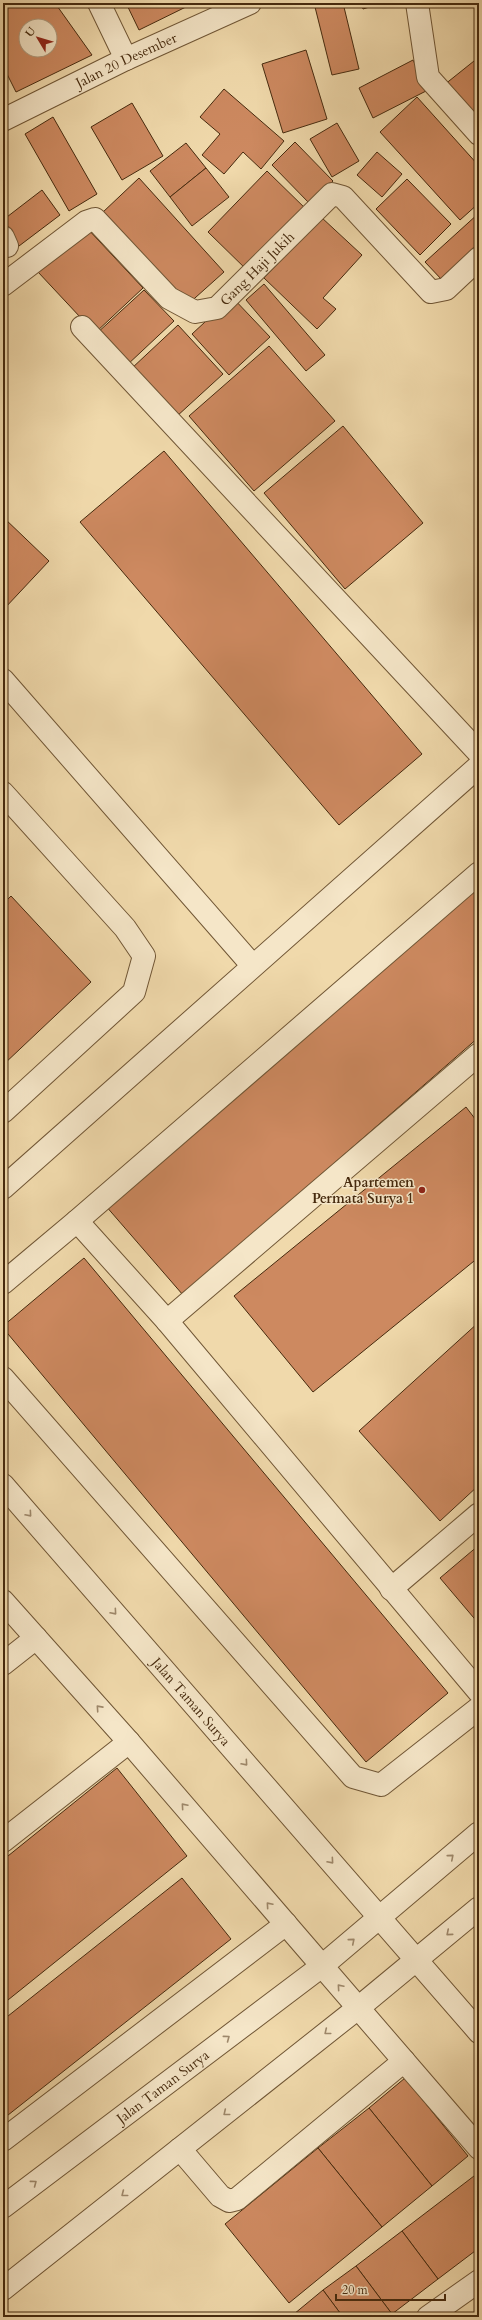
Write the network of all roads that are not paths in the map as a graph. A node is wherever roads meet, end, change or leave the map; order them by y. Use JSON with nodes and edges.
{"nodes":[{"id":1,"x":99,"y":3,"type":"edge"},
{"id":2,"x":417,"y":3,"type":"edge"},
{"id":3,"x":240,"y":5,"type":"edge"},
{"id":4,"x":126,"y":59,"type":"junction"},
{"id":5,"x":3,"y":120,"type":"edge"},
{"id":6,"x":479,"y":134,"type":"edge"},
{"id":7,"x":479,"y":258,"type":"edge"},
{"id":8,"x":3,"y":285,"type":"edge"},
{"id":9,"x":82,"y":327,"type":"dead end"},
{"id":10,"x":3,"y":680,"type":"edge"},
{"id":11,"x":479,"y":753,"type":"edge"},
{"id":12,"x":479,"y":766,"type":"edge"},
{"id":13,"x":3,"y":793,"type":"edge"},
{"id":14,"x":479,"y":873,"type":"edge"},
{"id":15,"x":252,"y":965,"type":"junction"},
{"id":16,"x":479,"y":1054,"type":"edge"},
{"id":17,"x":3,"y":1112,"type":"edge"},
{"id":18,"x":3,"y":1188,"type":"edge"},
{"id":19,"x":77,"y":1221,"type":"junction"},
{"id":20,"x":3,"y":1283,"type":"edge"},
{"id":21,"x":167,"y":1321,"type":"junction"},
{"id":22,"x":3,"y":1378,"type":"edge"},
{"id":23,"x":3,"y":1485,"type":"edge"},
{"id":24,"x":479,"y":1514,"type":"edge"},
{"id":25,"x":391,"y":1589,"type":"junction"},
{"id":26,"x":3,"y":1601,"type":"edge"},
{"id":27,"x":36,"y":1638,"type":"junction"},
{"id":28,"x":3,"y":1664,"type":"edge"},
{"id":29,"x":479,"y":1692,"type":"edge"},
{"id":30,"x":479,"y":1708,"type":"edge"},
{"id":31,"x":130,"y":1742,"type":"junction"},
{"id":32,"x":479,"y":1833,"type":"edge"},
{"id":33,"x":3,"y":1841,"type":"edge"},
{"id":34,"x":477,"y":1912,"type":"edge"},
{"id":35,"x":380,"y":1918,"type":"junction"},
{"id":36,"x":286,"y":1924,"type":"junction"},
{"id":37,"x":415,"y":1961,"type":"junction"},
{"id":38,"x":322,"y":1966,"type":"junction"},
{"id":39,"x":358,"y":2008,"type":"junction"},
{"id":40,"x":479,"y":2032,"type":"edge"},
{"id":41,"x":404,"y":2061,"type":"junction"},
{"id":42,"x":3,"y":2140,"type":"edge"},
{"id":43,"x":479,"y":2148,"type":"edge"},
{"id":44,"x":180,"y":2150,"type":"junction"},
{"id":45,"x":3,"y":2207,"type":"edge"},
{"id":46,"x":479,"y":2281,"type":"edge"},
{"id":47,"x":3,"y":2289,"type":"edge"},
{"id":48,"x":428,"y":2317,"type":"edge"}],
"edges":[{"from":1,"to":4,"type":"street"},
{"from":2,"to":6,"type":"street"},
{"from":3,"to":4,"type":"street","name":"Jalan 20 Desember"},
{"from":4,"to":5,"type":"street","name":"Jalan 20 Desember"},
{"from":7,"to":8,"type":"street","name":"Gang Haji Jukih"},
{"from":9,"to":11,"type":"street"},
{"from":10,"to":15,"type":"street"},
{"from":12,"to":15,"type":"street"},
{"from":13,"to":17,"type":"street"},
{"from":14,"to":19,"type":"street"},
{"from":15,"to":18,"type":"street"},
{"from":16,"to":21,"type":"street"},
{"from":19,"to":20,"type":"street"},
{"from":19,"to":21,"type":"street"},
{"from":21,"to":25,"type":"street"},
{"from":22,"to":30,"type":"street"},
{"from":23,"to":35,"type":"street","name":"Jalan Taman Surya","one_way":true},
{"from":24,"to":25,"type":"street"},
{"from":25,"to":29,"type":"street"},
{"from":26,"to":27,"type":"street"},
{"from":27,"to":28,"type":"street"},
{"from":31,"to":27,"type":"street","one_way":true},
{"from":31,"to":33,"type":"street"},
{"from":36,"to":31,"type":"street","one_way":true},
{"from":35,"to":32,"type":"street","name":"Jalan Taman Surya","one_way":true},
{"from":34,"to":37,"type":"street","one_way":true},
{"from":35,"to":37,"type":"street","name":"Jalan Taman Surya"},
{"from":38,"to":35,"type":"street","name":"Jalan Taman Surya","one_way":true},
{"from":36,"to":38,"type":"street"},
{"from":36,"to":42,"type":"street"},
{"from":37,"to":39,"type":"street"},
{"from":37,"to":40,"type":"street","name":"Jalan Taman Surya"},
{"from":39,"to":38,"type":"street","one_way":true},
{"from":45,"to":38,"type":"street","name":"Jalan Taman Surya","one_way":true},
{"from":39,"to":41,"type":"street"},
{"from":39,"to":44,"type":"street","one_way":true},
{"from":41,"to":43,"type":"street"},
{"from":41,"to":44,"type":"street"},
{"from":44,"to":47,"type":"street","one_way":true},
{"from":46,"to":48,"type":"street"}]}
